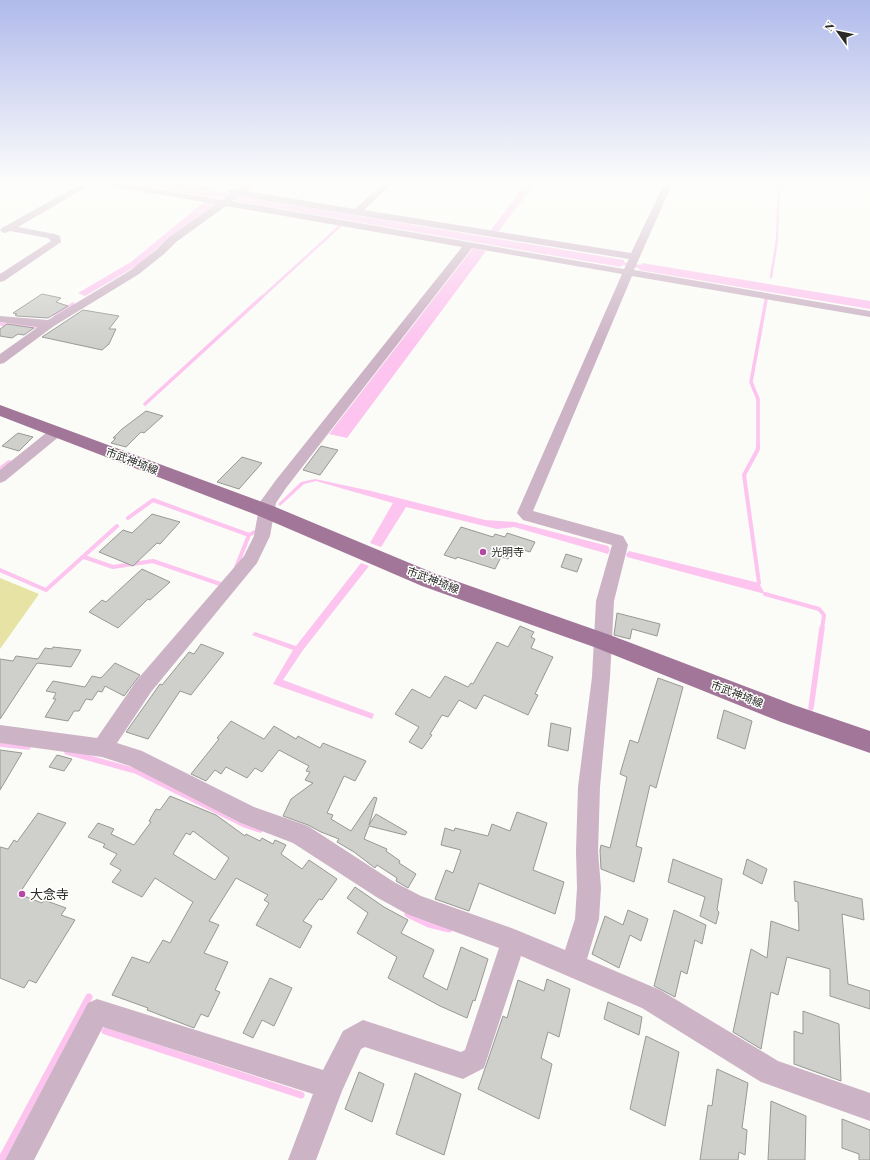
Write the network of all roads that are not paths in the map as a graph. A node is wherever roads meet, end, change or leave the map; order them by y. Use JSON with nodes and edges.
{"nodes":[{"id":1,"x":51,"y":236,"type":"edge"},
{"id":2,"x":177,"y":236,"type":"edge"},
{"id":3,"x":426,"y":236,"type":"edge"},
{"id":4,"x":482,"y":236,"type":"edge"},
{"id":5,"x":644,"y":236,"type":"edge"},
{"id":6,"x":469,"y":245,"type":"junction"},
{"id":7,"x":631,"y":265,"type":"junction"},
{"id":8,"x":0,"y":279,"type":"edge"},
{"id":9,"x":870,"y":314,"type":"edge"},
{"id":10,"x":0,"y":319,"type":"edge"},
{"id":11,"x":50,"y":324,"type":"junction"},
{"id":12,"x":0,"y":360,"type":"edge"},
{"id":13,"x":0,"y":410,"type":"edge"},
{"id":14,"x":56,"y":432,"type":"junction"},
{"id":15,"x":0,"y":478,"type":"edge"},
{"id":16,"x":266,"y":511,"type":"junction"},
{"id":17,"x":602,"y":641,"type":"junction"},
{"id":18,"x":0,"y":734,"type":"edge"},
{"id":19,"x":870,"y":742,"type":"edge"},
{"id":20,"x":102,"y":748,"type":"junction"},
{"id":21,"x":510,"y":950,"type":"junction"},
{"id":22,"x":574,"y":966,"type":"junction"},
{"id":23,"x":330,"y":1086,"type":"junction"},
{"id":24,"x":870,"y":1107,"type":"edge"},
{"id":25,"x":19,"y":1160,"type":"edge"},
{"id":26,"x":302,"y":1160,"type":"edge"}],
"edges":[{"from":1,"to":8,"type":"street"},
{"from":2,"to":11,"type":"street"},
{"from":3,"to":6,"type":"street"},
{"from":4,"to":7,"type":"street"},
{"from":5,"to":7,"type":"street"},
{"from":6,"to":7,"type":"street"},
{"from":6,"to":16,"type":"street"},
{"from":7,"to":9,"type":"street"},
{"from":7,"to":17,"type":"street"},
{"from":10,"to":11,"type":"street"},
{"from":11,"to":12,"type":"street"},
{"from":13,"to":14,"type":"main road","name":"市武神埼線"},
{"from":14,"to":15,"type":"street"},
{"from":14,"to":16,"type":"main road","name":"市武神埼線"},
{"from":16,"to":17,"type":"main road","name":"市武神埼線"},
{"from":16,"to":20,"type":"street"},
{"from":17,"to":19,"type":"main road","name":"市武神埼線"},
{"from":17,"to":22,"type":"street"},
{"from":18,"to":20,"type":"street"},
{"from":20,"to":21,"type":"street"},
{"from":21,"to":22,"type":"street"},
{"from":21,"to":23,"type":"street"},
{"from":22,"to":24,"type":"street"},
{"from":23,"to":25,"type":"street"},
{"from":23,"to":26,"type":"street"}]}
